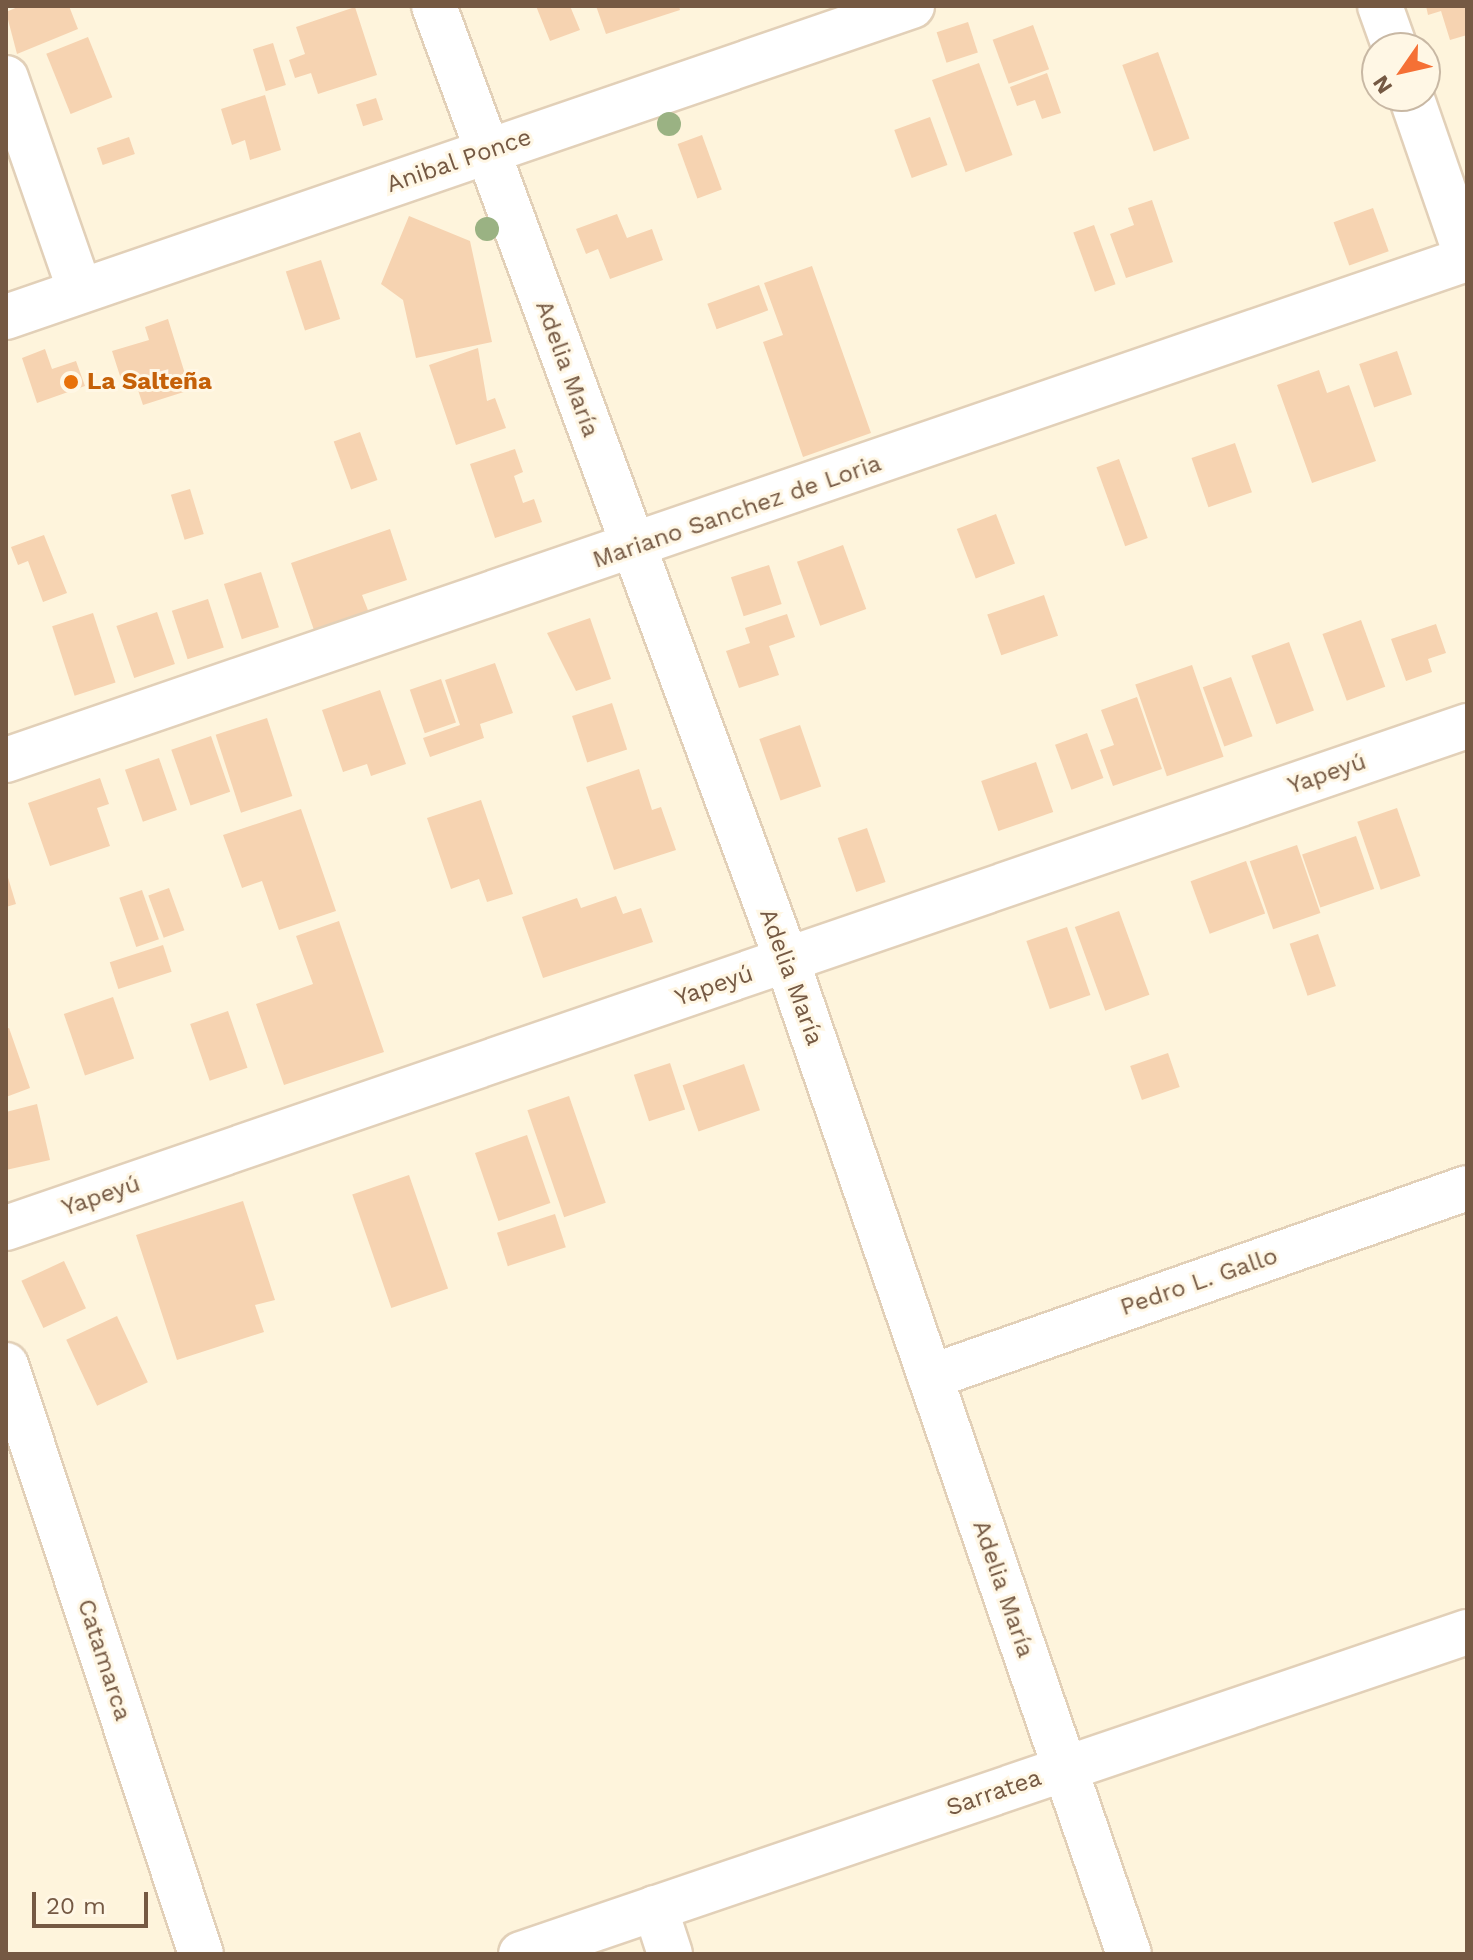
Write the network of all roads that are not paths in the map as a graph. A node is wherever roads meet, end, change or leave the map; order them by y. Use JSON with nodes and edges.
{"nodes":[{"id":1,"x":434,"y":6,"type":"edge"},
{"id":2,"x":912,"y":6,"type":"edge"},
{"id":3,"x":1380,"y":6,"type":"edge"},
{"id":4,"x":1389,"y":32,"type":"edge"},
{"id":5,"x":6,"y":78,"type":"edge"},
{"id":6,"x":1417,"y":112,"type":"edge"},
{"id":7,"x":486,"y":152,"type":"junction"},
{"id":8,"x":1467,"y":258,"type":"edge"},
{"id":9,"x":80,"y":291,"type":"junction"},
{"id":10,"x":6,"y":317,"type":"edge"},
{"id":11,"x":634,"y":548,"type":"junction"},
{"id":12,"x":1467,"y":726,"type":"edge"},
{"id":13,"x":6,"y":760,"type":"edge"},
{"id":14,"x":787,"y":961,"type":"junction"},
{"id":15,"x":1467,"y":1188,"type":"edge"},
{"id":16,"x":6,"y":1228,"type":"edge"},
{"id":17,"x":6,"y":1365,"type":"edge"},
{"id":18,"x":930,"y":1377,"type":"junction"},
{"id":19,"x":1467,"y":1632,"type":"edge"},
{"id":20,"x":1066,"y":1769,"type":"junction"},
{"id":21,"x":655,"y":1908,"type":"junction"},
{"id":22,"x":201,"y":1954,"type":"edge"},
{"id":23,"x":521,"y":1954,"type":"edge"},
{"id":24,"x":670,"y":1954,"type":"edge"},
{"id":25,"x":1129,"y":1954,"type":"edge"}],
"edges":[{"from":1,"to":7,"type":"street","name":"Adelia María"},
{"from":2,"to":7,"type":"street","name":"Anibal Ponce"},
{"from":3,"to":4,"type":"street"},
{"from":5,"to":9,"type":"street"},
{"from":6,"to":8,"type":"street"},
{"from":7,"to":9,"type":"street","name":"Anibal Ponce"},
{"from":7,"to":11,"type":"street","name":"Adelia María"},
{"from":8,"to":11,"type":"street","name":"Mariano Sanchez de Loria"},
{"from":9,"to":10,"type":"street","name":"Anibal Ponce"},
{"from":11,"to":13,"type":"street","name":"Mariano Sanchez de Loria"},
{"from":11,"to":14,"type":"street","name":"Adelia María"},
{"from":12,"to":14,"type":"street","name":"Yapeyú"},
{"from":14,"to":16,"type":"street","name":"Yapeyú"},
{"from":14,"to":18,"type":"street","name":"Adelia María"},
{"from":15,"to":18,"type":"street","name":"Pedro L. Gallo"},
{"from":17,"to":22,"type":"street","name":"Catamarca"},
{"from":18,"to":20,"type":"street","name":"Adelia María"},
{"from":19,"to":20,"type":"street","name":"Sarratea"},
{"from":20,"to":21,"type":"street","name":"Sarratea"},
{"from":20,"to":25,"type":"street","name":"Adelia María"},
{"from":21,"to":23,"type":"street","name":"Sarratea"},
{"from":21,"to":24,"type":"street"}]}
